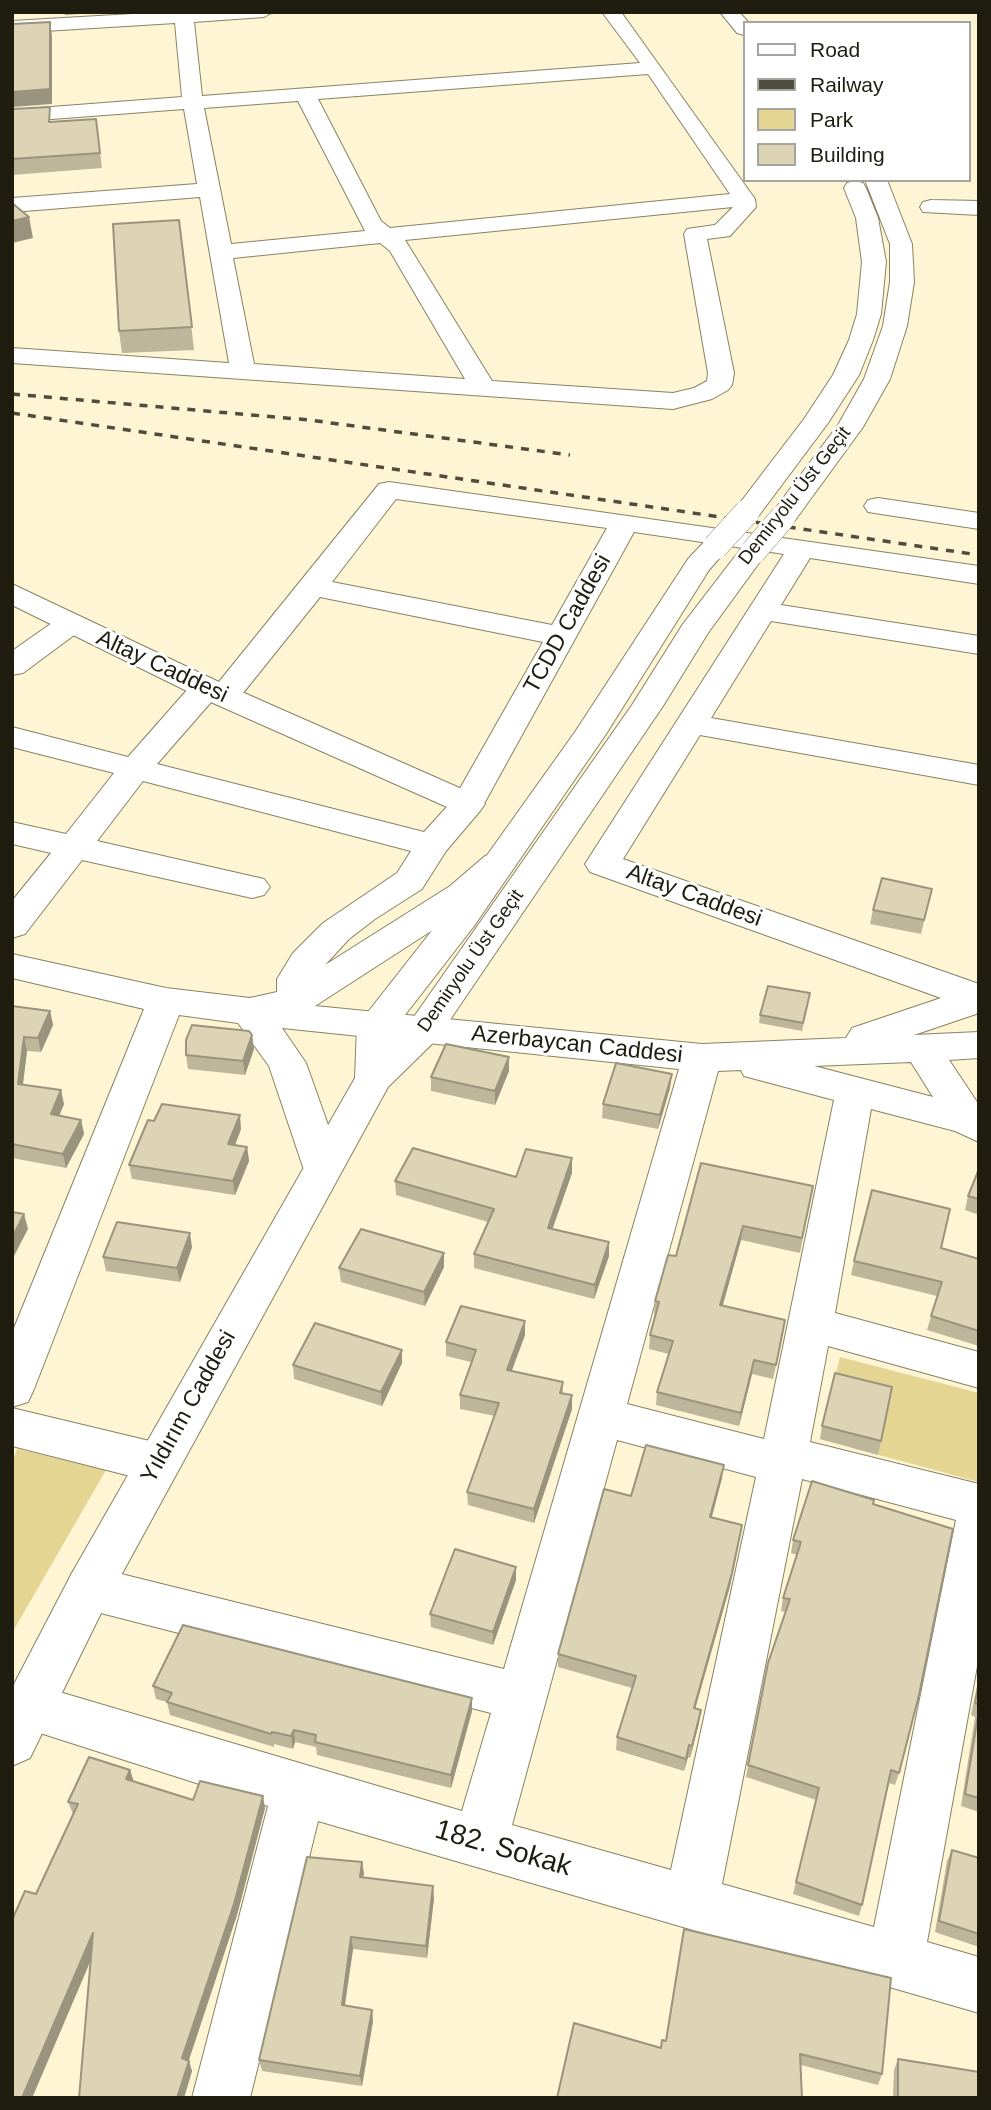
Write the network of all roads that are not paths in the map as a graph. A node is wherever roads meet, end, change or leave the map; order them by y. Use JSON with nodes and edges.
{"nodes":[{"id":1,"x":264,"y":12,"type":"edge"},
{"id":2,"x":611,"y":12,"type":"edge"},
{"id":3,"x":729,"y":12,"type":"edge"},
{"id":4,"x":133,"y":16,"type":"edge"},
{"id":5,"x":184,"y":17,"type":"junction"},
{"id":6,"x":12,"y":27,"type":"edge"},
{"id":7,"x":743,"y":28,"type":"edge"},
{"id":8,"x":653,"y":68,"type":"junction"},
{"id":9,"x":305,"y":94,"type":"junction"},
{"id":10,"x":193,"y":103,"type":"junction"},
{"id":11,"x":12,"y":116,"type":"edge"},
{"id":12,"x":852,"y":182,"type":"edge"},
{"id":13,"x":877,"y":182,"type":"edge"},
{"id":14,"x":210,"y":190,"type":"junction"},
{"id":15,"x":744,"y":199,"type":"junction"},
{"id":16,"x":12,"y":205,"type":"edge"},
{"id":17,"x":931,"y":207,"type":"dead end"},
{"id":18,"x":979,"y":208,"type":"edge"},
{"id":19,"x":385,"y":236,"type":"junction"},
{"id":20,"x":222,"y":252,"type":"junction"},
{"id":21,"x":12,"y":355,"type":"edge"},
{"id":22,"x":243,"y":371,"type":"junction"},
{"id":23,"x":484,"y":389,"type":"junction"},
{"id":24,"x":878,"y":506,"type":"dead end"},
{"id":25,"x":979,"y":521,"type":"edge"},
{"id":26,"x":625,"y":522,"type":"junction"},
{"id":27,"x":802,"y":548,"type":"junction"},
{"id":28,"x":979,"y":575,"type":"edge"},
{"id":29,"x":313,"y":587,"type":"junction"},
{"id":30,"x":12,"y":593,"type":"edge"},
{"id":31,"x":762,"y":611,"type":"junction"},
{"id":32,"x":70,"y":624,"type":"junction"},
{"id":33,"x":561,"y":636,"type":"junction"},
{"id":34,"x":979,"y":645,"type":"edge"},
{"id":35,"x":12,"y":666,"type":"edge"},
{"id":36,"x":215,"y":692,"type":"junction"},
{"id":37,"x":691,"y":724,"type":"junction"},
{"id":38,"x":12,"y":737,"type":"edge"},
{"id":39,"x":135,"y":769,"type":"junction"},
{"id":40,"x":979,"y":775,"type":"edge"},
{"id":41,"x":468,"y":804,"type":"junction"},
{"id":42,"x":12,"y":832,"type":"edge"},
{"id":43,"x":432,"y":845,"type":"junction"},
{"id":44,"x":74,"y":847,"type":"junction"},
{"id":45,"x":502,"y":860,"type":"junction"},
{"id":46,"x":252,"y":887,"type":"dead end"},
{"id":47,"x":12,"y":926,"type":"edge"},
{"id":48,"x":12,"y":966,"type":"edge"},
{"id":49,"x":979,"y":998,"type":"edge"},
{"id":50,"x":296,"y":1000,"type":"junction"},
{"id":51,"x":166,"y":1001,"type":"junction"},
{"id":52,"x":250,"y":1011,"type":"junction"},
{"id":53,"x":376,"y":1026,"type":"junction"},
{"id":54,"x":424,"y":1030,"type":"junction"},
{"id":55,"x":979,"y":1045,"type":"edge"},
{"id":56,"x":920,"y":1047,"type":"junction"},
{"id":57,"x":820,"y":1052,"type":"junction"},
{"id":58,"x":712,"y":1057,"type":"junction"},
{"id":59,"x":374,"y":1077,"type":"junction"},
{"id":60,"x":855,"y":1092,"type":"junction"},
{"id":61,"x":973,"y":1124,"type":"edge"},
{"id":62,"x":323,"y":1167,"type":"junction"},
{"id":63,"x":811,"y":1324,"type":"junction"},
{"id":64,"x":979,"y":1370,"type":"edge"},
{"id":65,"x":12,"y":1389,"type":"edge"},
{"id":66,"x":600,"y":1416,"type":"junction"},
{"id":67,"x":12,"y":1427,"type":"edge"},
{"id":68,"x":784,"y":1460,"type":"junction"},
{"id":69,"x":158,"y":1463,"type":"junction"},
{"id":70,"x":979,"y":1505,"type":"edge"},
{"id":71,"x":979,"y":1522,"type":"edge"},
{"id":72,"x":89,"y":1588,"type":"junction"},
{"id":73,"x":521,"y":1697,"type":"junction"},
{"id":74,"x":21,"y":1724,"type":"edge"},
{"id":75,"x":299,"y":1790,"type":"junction"},
{"id":76,"x":481,"y":1842,"type":"junction"},
{"id":77,"x":691,"y":1903,"type":"junction"},
{"id":78,"x":895,"y":1962,"type":"junction"},
{"id":79,"x":979,"y":1984,"type":"edge"},
{"id":80,"x":221,"y":2098,"type":"edge"}],
"edges":[{"from":1,"to":5,"type":"street"},
{"from":2,"to":8,"type":"street"},
{"from":3,"to":7,"type":"street"},
{"from":4,"to":5,"type":"street"},
{"from":4,"to":6,"type":"street"},
{"from":5,"to":10,"type":"street"},
{"from":8,"to":9,"type":"street"},
{"from":8,"to":15,"type":"street"},
{"from":9,"to":10,"type":"street"},
{"from":9,"to":19,"type":"street"},
{"from":10,"to":11,"type":"street"},
{"from":10,"to":14,"type":"street"},
{"from":12,"to":45,"type":"street","name":"Demiryolu Üst Geçit","bridge":true},
{"from":13,"to":54,"type":"street","name":"Demiryolu Üst Geçit","bridge":true},
{"from":14,"to":16,"type":"street"},
{"from":14,"to":20,"type":"street"},
{"from":15,"to":19,"type":"street"},
{"from":15,"to":23,"type":"street"},
{"from":17,"to":18,"type":"street"},
{"from":19,"to":20,"type":"street"},
{"from":19,"to":23,"type":"street"},
{"from":20,"to":22,"type":"street"},
{"from":21,"to":22,"type":"street"},
{"from":22,"to":23,"type":"street"},
{"from":24,"to":25,"type":"street"},
{"from":26,"to":27,"type":"street"},
{"from":26,"to":29,"type":"street"},
{"from":26,"to":33,"type":"street","name":"TCDD Caddesi"},
{"from":27,"to":28,"type":"street"},
{"from":27,"to":31,"type":"street","name":"Altay Caddesi"},
{"from":29,"to":33,"type":"street"},
{"from":29,"to":36,"type":"street"},
{"from":30,"to":32,"type":"street","name":"Altay Caddesi"},
{"from":31,"to":34,"type":"street"},
{"from":31,"to":37,"type":"street","name":"Altay Caddesi"},
{"from":32,"to":35,"type":"street"},
{"from":32,"to":36,"type":"street","name":"Altay Caddesi"},
{"from":33,"to":41,"type":"street","name":"TCDD Caddesi"},
{"from":36,"to":39,"type":"street"},
{"from":36,"to":41,"type":"street","name":"Altay Caddesi"},
{"from":37,"to":40,"type":"street"},
{"from":37,"to":49,"type":"street","name":"Altay Caddesi"},
{"from":38,"to":39,"type":"street"},
{"from":39,"to":43,"type":"street"},
{"from":39,"to":44,"type":"street"},
{"from":41,"to":43,"type":"street","name":"TCDD Caddesi"},
{"from":42,"to":44,"type":"street"},
{"from":43,"to":50,"type":"street","name":"TCDD Caddesi"},
{"from":44,"to":46,"type":"street"},
{"from":44,"to":47,"type":"street"},
{"from":45,"to":50,"type":"street"},
{"from":45,"to":53,"type":"street","name":"Demiryolu Üst Geçit"},
{"from":48,"to":51,"type":"street","name":"Azerbaycan Caddesi"},
{"from":49,"to":57,"type":"street"},
{"from":50,"to":52,"type":"street"},
{"from":51,"to":52,"type":"street","name":"Azerbaycan Caddesi"},
{"from":51,"to":65,"type":"street"},
{"from":52,"to":53,"type":"street","name":"Azerbaycan Caddesi"},
{"from":52,"to":62,"type":"street"},
{"from":53,"to":54,"type":"street","name":"Azerbaycan Caddesi"},
{"from":53,"to":59,"type":"street"},
{"from":54,"to":58,"type":"street","name":"Azerbaycan Caddesi"},
{"from":54,"to":59,"type":"street","name":"Demiryolu Üst Geçit"},
{"from":55,"to":56,"type":"street","name":"Azerbaycan Caddesi"},
{"from":56,"to":57,"type":"street","name":"Azerbaycan Caddesi"},
{"from":56,"to":61,"type":"street"},
{"from":57,"to":58,"type":"street","name":"Azerbaycan Caddesi"},
{"from":58,"to":60,"type":"street"},
{"from":58,"to":66,"type":"street"},
{"from":59,"to":62,"type":"street","name":"Yıldırım Caddesi"},
{"from":60,"to":61,"type":"street"},
{"from":60,"to":63,"type":"street"},
{"from":62,"to":69,"type":"street","name":"Yıldırım Caddesi"},
{"from":63,"to":64,"type":"street"},
{"from":63,"to":68,"type":"street"},
{"from":66,"to":68,"type":"street"},
{"from":66,"to":73,"type":"street"},
{"from":67,"to":69,"type":"street"},
{"from":68,"to":70,"type":"street"},
{"from":68,"to":77,"type":"street"},
{"from":69,"to":72,"type":"street","name":"Yıldırım Caddesi"},
{"from":71,"to":78,"type":"street"},
{"from":72,"to":73,"type":"street"},
{"from":72,"to":74,"type":"street","name":"Yıldırım Caddesi"},
{"from":73,"to":76,"type":"street"},
{"from":74,"to":75,"type":"street","name":"182. Sokak"},
{"from":75,"to":76,"type":"street","name":"182. Sokak"},
{"from":75,"to":80,"type":"street"},
{"from":76,"to":77,"type":"street","name":"182. Sokak"},
{"from":77,"to":78,"type":"street","name":"182. Sokak"},
{"from":78,"to":79,"type":"street","name":"182. Sokak"}]}
